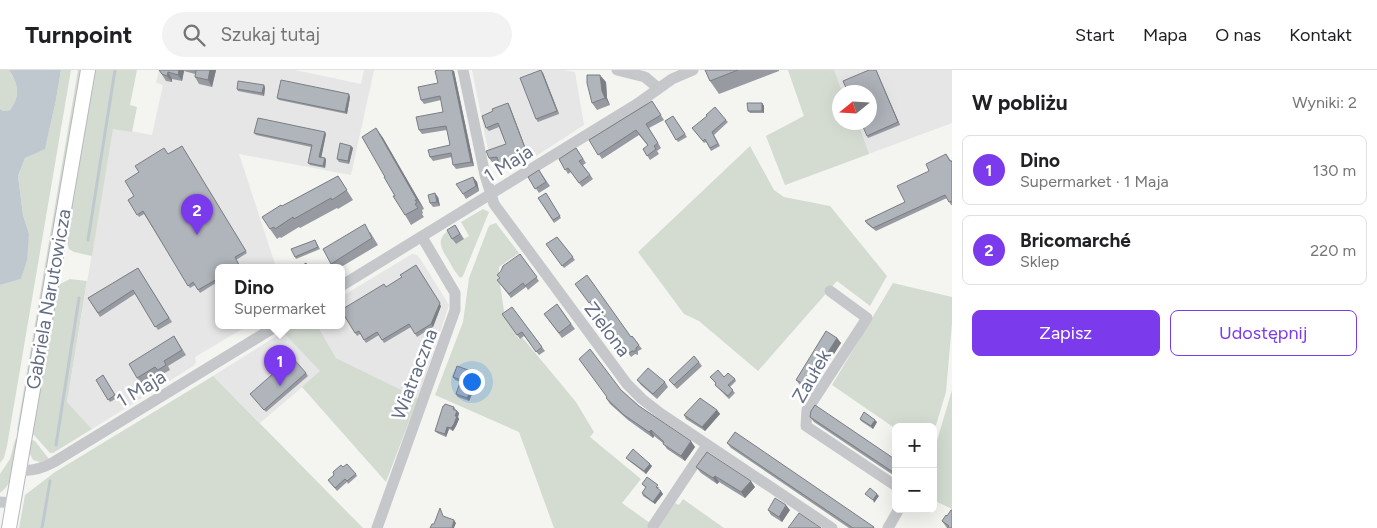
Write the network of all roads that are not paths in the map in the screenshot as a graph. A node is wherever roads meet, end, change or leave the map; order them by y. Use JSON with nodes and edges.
{"nodes":[{"id":1,"x":88,"y":70,"type":"edge"},
{"id":2,"x":463,"y":70,"type":"edge"},
{"id":3,"x":617,"y":70,"type":"edge"},
{"id":4,"x":693,"y":70,"type":"edge"},
{"id":5,"x":658,"y":88,"type":"junction"},
{"id":6,"x":490,"y":195,"type":"junction"},
{"id":7,"x":422,"y":237,"type":"junction"},
{"id":8,"x":345,"y":284,"type":"edge"},
{"id":9,"x":830,"y":291,"type":"dead end"},
{"id":10,"x":271,"y":329,"type":"edge"},
{"id":11,"x":707,"y":444,"type":"junction"},
{"id":12,"x":19,"y":470,"type":"junction"},
{"id":13,"x":892,"y":483,"type":"edge"},
{"id":14,"x":7,"y":502,"type":"edge"},
{"id":15,"x":897,"y":513,"type":"edge"},
{"id":16,"x":653,"y":526,"type":"dead end"},
{"id":17,"x":9,"y":528,"type":"edge"},
{"id":18,"x":377,"y":528,"type":"edge"},
{"id":19,"x":832,"y":528,"type":"edge"},
{"id":20,"x":888,"y":528,"type":"edge"}],
"edges":[{"from":1,"to":12,"type":"main road","name":"Gabriela Narutowicza"},
{"from":2,"to":6,"type":"street","name":"Zielona"},
{"from":3,"to":5,"type":"street"},
{"from":4,"to":5,"type":"street","name":"1 Maja"},
{"from":5,"to":6,"type":"street","name":"1 Maja"},
{"from":6,"to":7,"type":"street","name":"1 Maja"},
{"from":6,"to":11,"type":"street","name":"Zielona"},
{"from":7,"to":8,"type":"street","name":"1 Maja"},
{"from":7,"to":18,"type":"street","name":"Wiatraczna"},
{"from":9,"to":13,"type":"street","name":"Zaułek"},
{"from":10,"to":12,"type":"street","name":"1 Maja"},
{"from":11,"to":16,"type":"street"},
{"from":11,"to":19,"type":"street","name":"Zielona"},
{"from":12,"to":14,"type":"main road","name":"Gabriela Narutowicza"},
{"from":14,"to":17,"type":"main road","name":"Gabriela Narutowicza"},
{"from":15,"to":20,"type":"street"}]}
